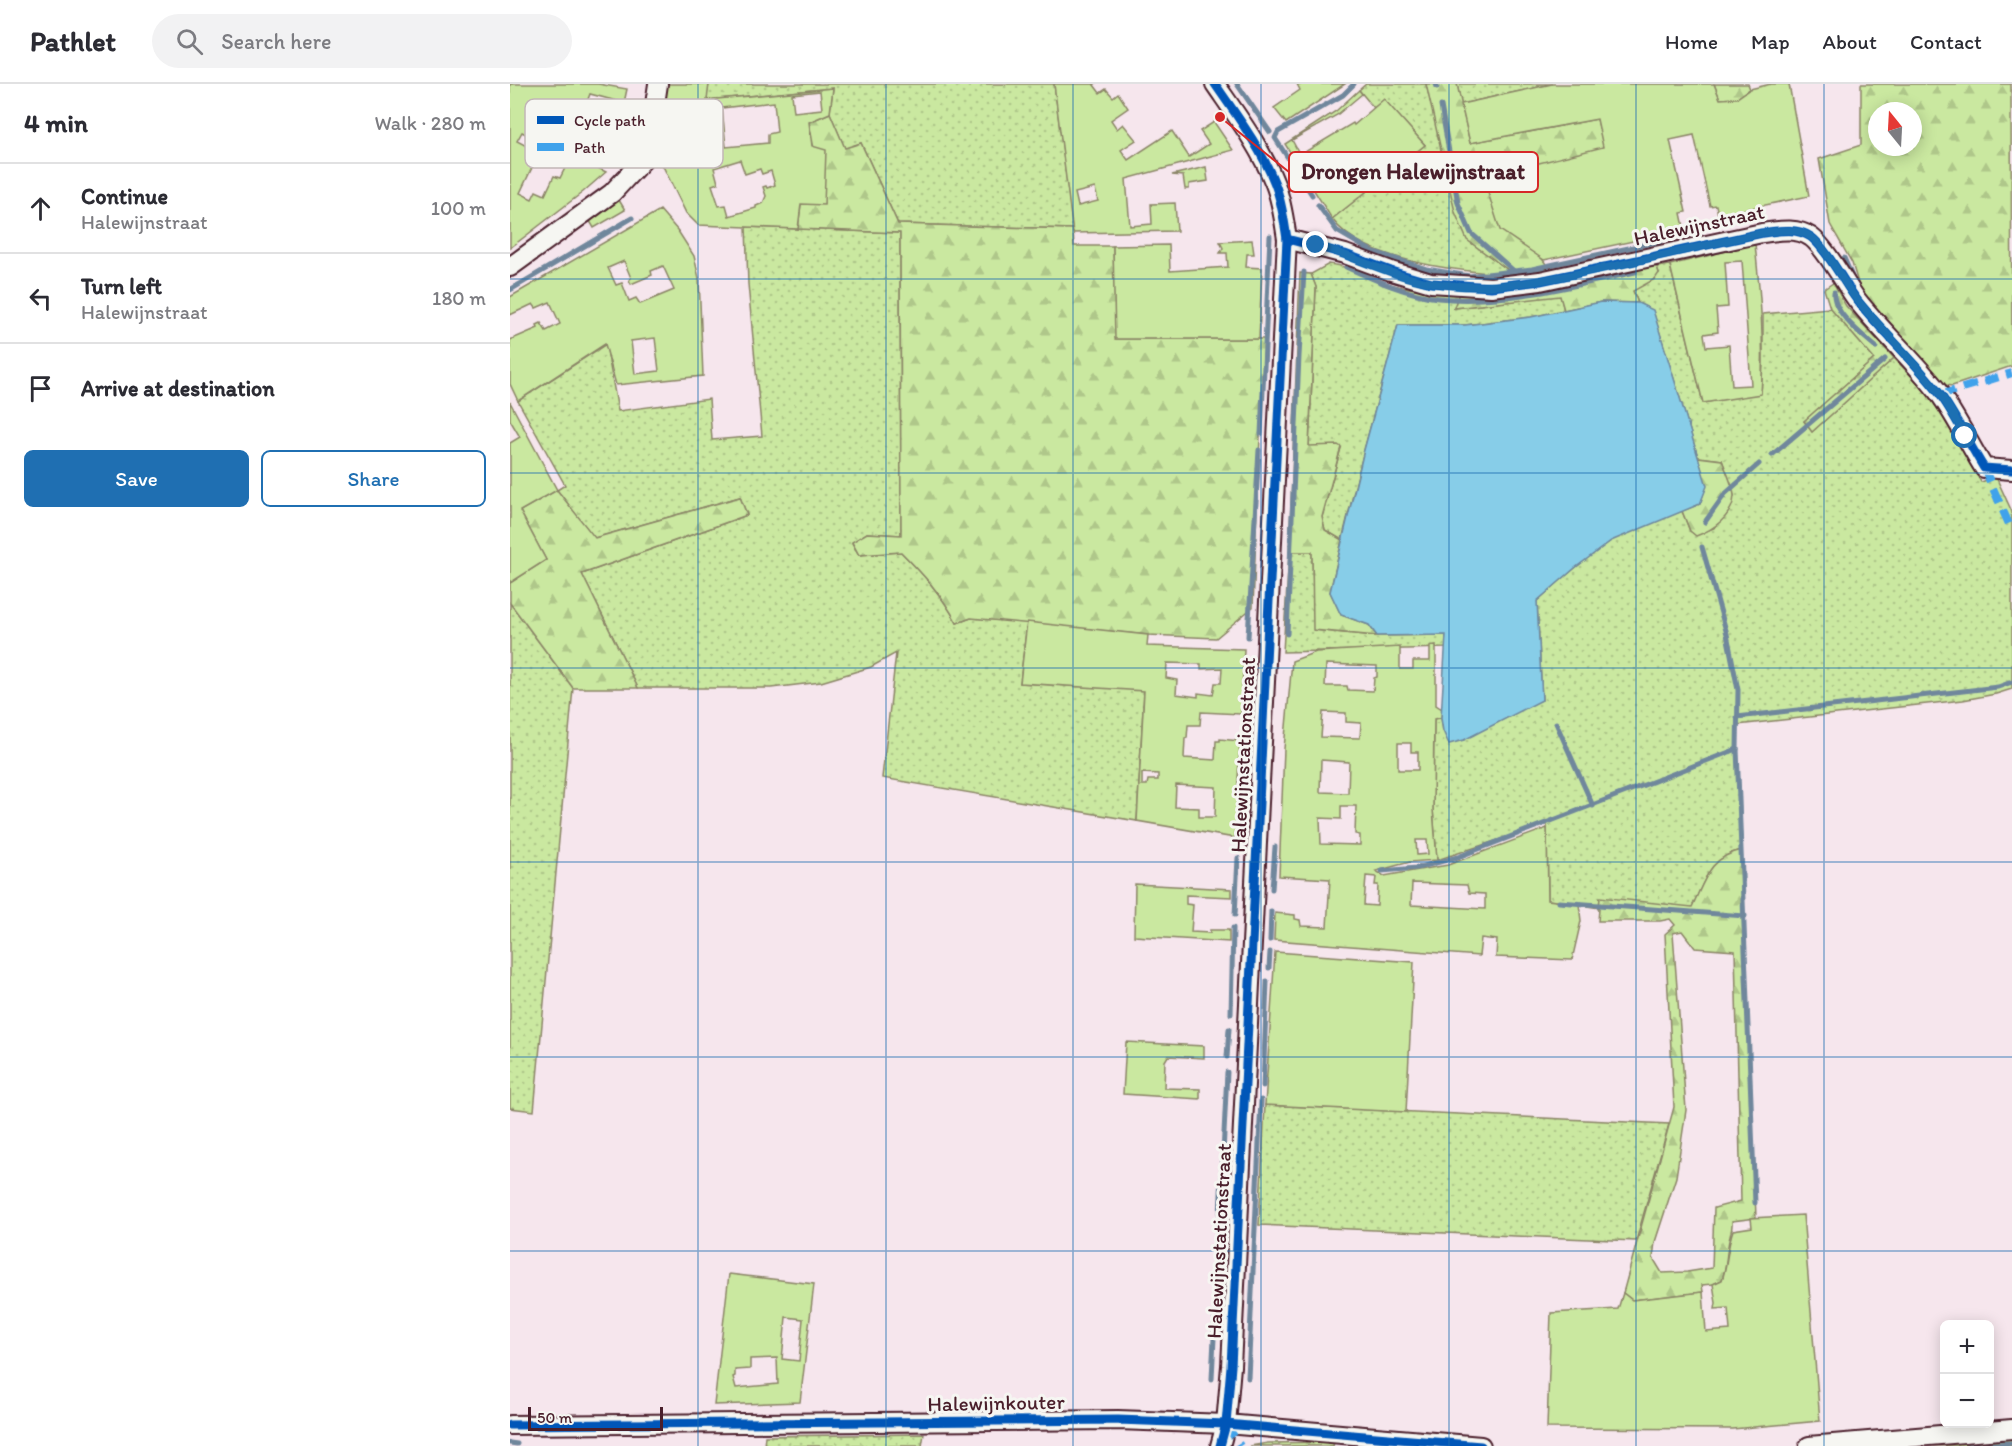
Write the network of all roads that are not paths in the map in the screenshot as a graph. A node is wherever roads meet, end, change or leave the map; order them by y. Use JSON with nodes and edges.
{"nodes":[{"id":1,"x":658,"y":84,"type":"edge"},
{"id":2,"x":1215,"y":84,"type":"edge"},
{"id":3,"x":656,"y":99,"type":"edge"},
{"id":4,"x":635,"y":168,"type":"edge"},
{"id":5,"x":1287,"y":239,"type":"junction"},
{"id":6,"x":510,"y":267,"type":"edge"},
{"id":7,"x":2012,"y":470,"type":"edge"},
{"id":8,"x":1226,"y":1424,"type":"junction"},
{"id":9,"x":510,"y":1425,"type":"edge"},
{"id":10,"x":2012,"y":1429,"type":"edge"},
{"id":11,"x":1221,"y":1446,"type":"edge"},
{"id":12,"x":1481,"y":1446,"type":"edge"},
{"id":13,"x":1809,"y":1446,"type":"edge"}],
"edges":[{"from":1,"to":3,"type":"street"},
{"from":2,"to":5,"type":"street","name":"Halewijnstationstraat"},
{"from":4,"to":6,"type":"street"},
{"from":5,"to":7,"type":"street","name":"Halewijnstraat"},
{"from":5,"to":8,"type":"street","name":"Halewijnstationstraat"},
{"from":8,"to":9,"type":"street","name":"Halewijnkouter"},
{"from":8,"to":11,"type":"street","name":"Halewijnstationstraat"},
{"from":8,"to":12,"type":"street","name":"Halewijnkouter"},
{"from":10,"to":13,"type":"street"}]}
